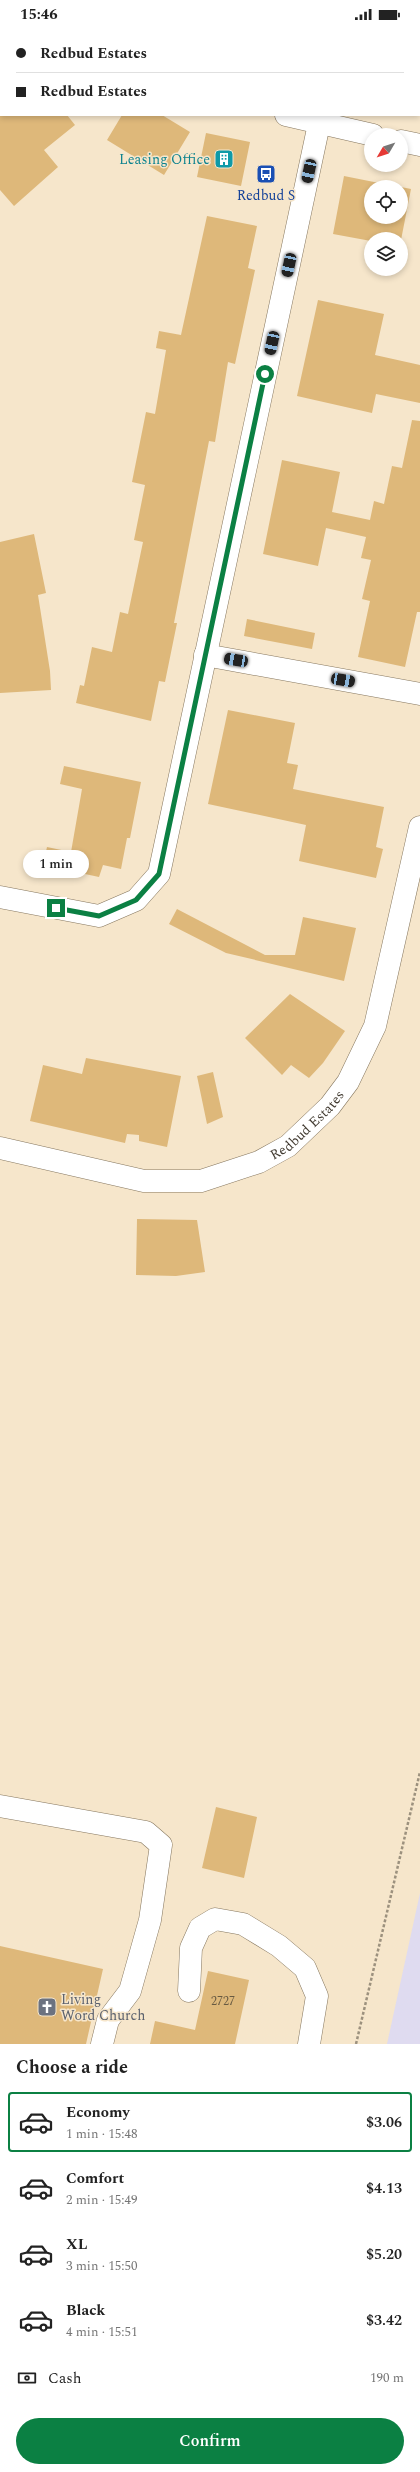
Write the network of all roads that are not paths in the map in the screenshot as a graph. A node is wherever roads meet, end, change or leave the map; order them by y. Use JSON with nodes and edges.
{"nodes":[{"id":1,"x":290,"y":116,"type":"edge"},
{"id":2,"x":319,"y":124,"type":"junction"},
{"id":3,"x":364,"y":133,"type":"edge"},
{"id":4,"x":408,"y":142,"type":"edge"},
{"id":5,"x":420,"y":145,"type":"edge"},
{"id":6,"x":205,"y":655,"type":"junction"},
{"id":7,"x":420,"y":694,"type":"edge"},
{"id":8,"x":420,"y":826,"type":"edge"},
{"id":9,"x":0,"y":897,"type":"edge"},
{"id":10,"x":0,"y":1148,"type":"edge"},
{"id":11,"x":0,"y":1806,"type":"edge"},
{"id":12,"x":189,"y":1991,"type":"dead end"},
{"id":13,"x":102,"y":2044,"type":"edge"},
{"id":14,"x":309,"y":2044,"type":"edge"}],
"edges":[{"from":1,"to":2,"type":"street"},
{"from":2,"to":3,"type":"street"},
{"from":2,"to":6,"type":"street"},
{"from":4,"to":5,"type":"street"},
{"from":6,"to":7,"type":"street"},
{"from":6,"to":9,"type":"street"},
{"from":8,"to":10,"type":"street","name":"Redbud Estates"},
{"from":11,"to":13,"type":"street"},
{"from":12,"to":14,"type":"street"}]}
